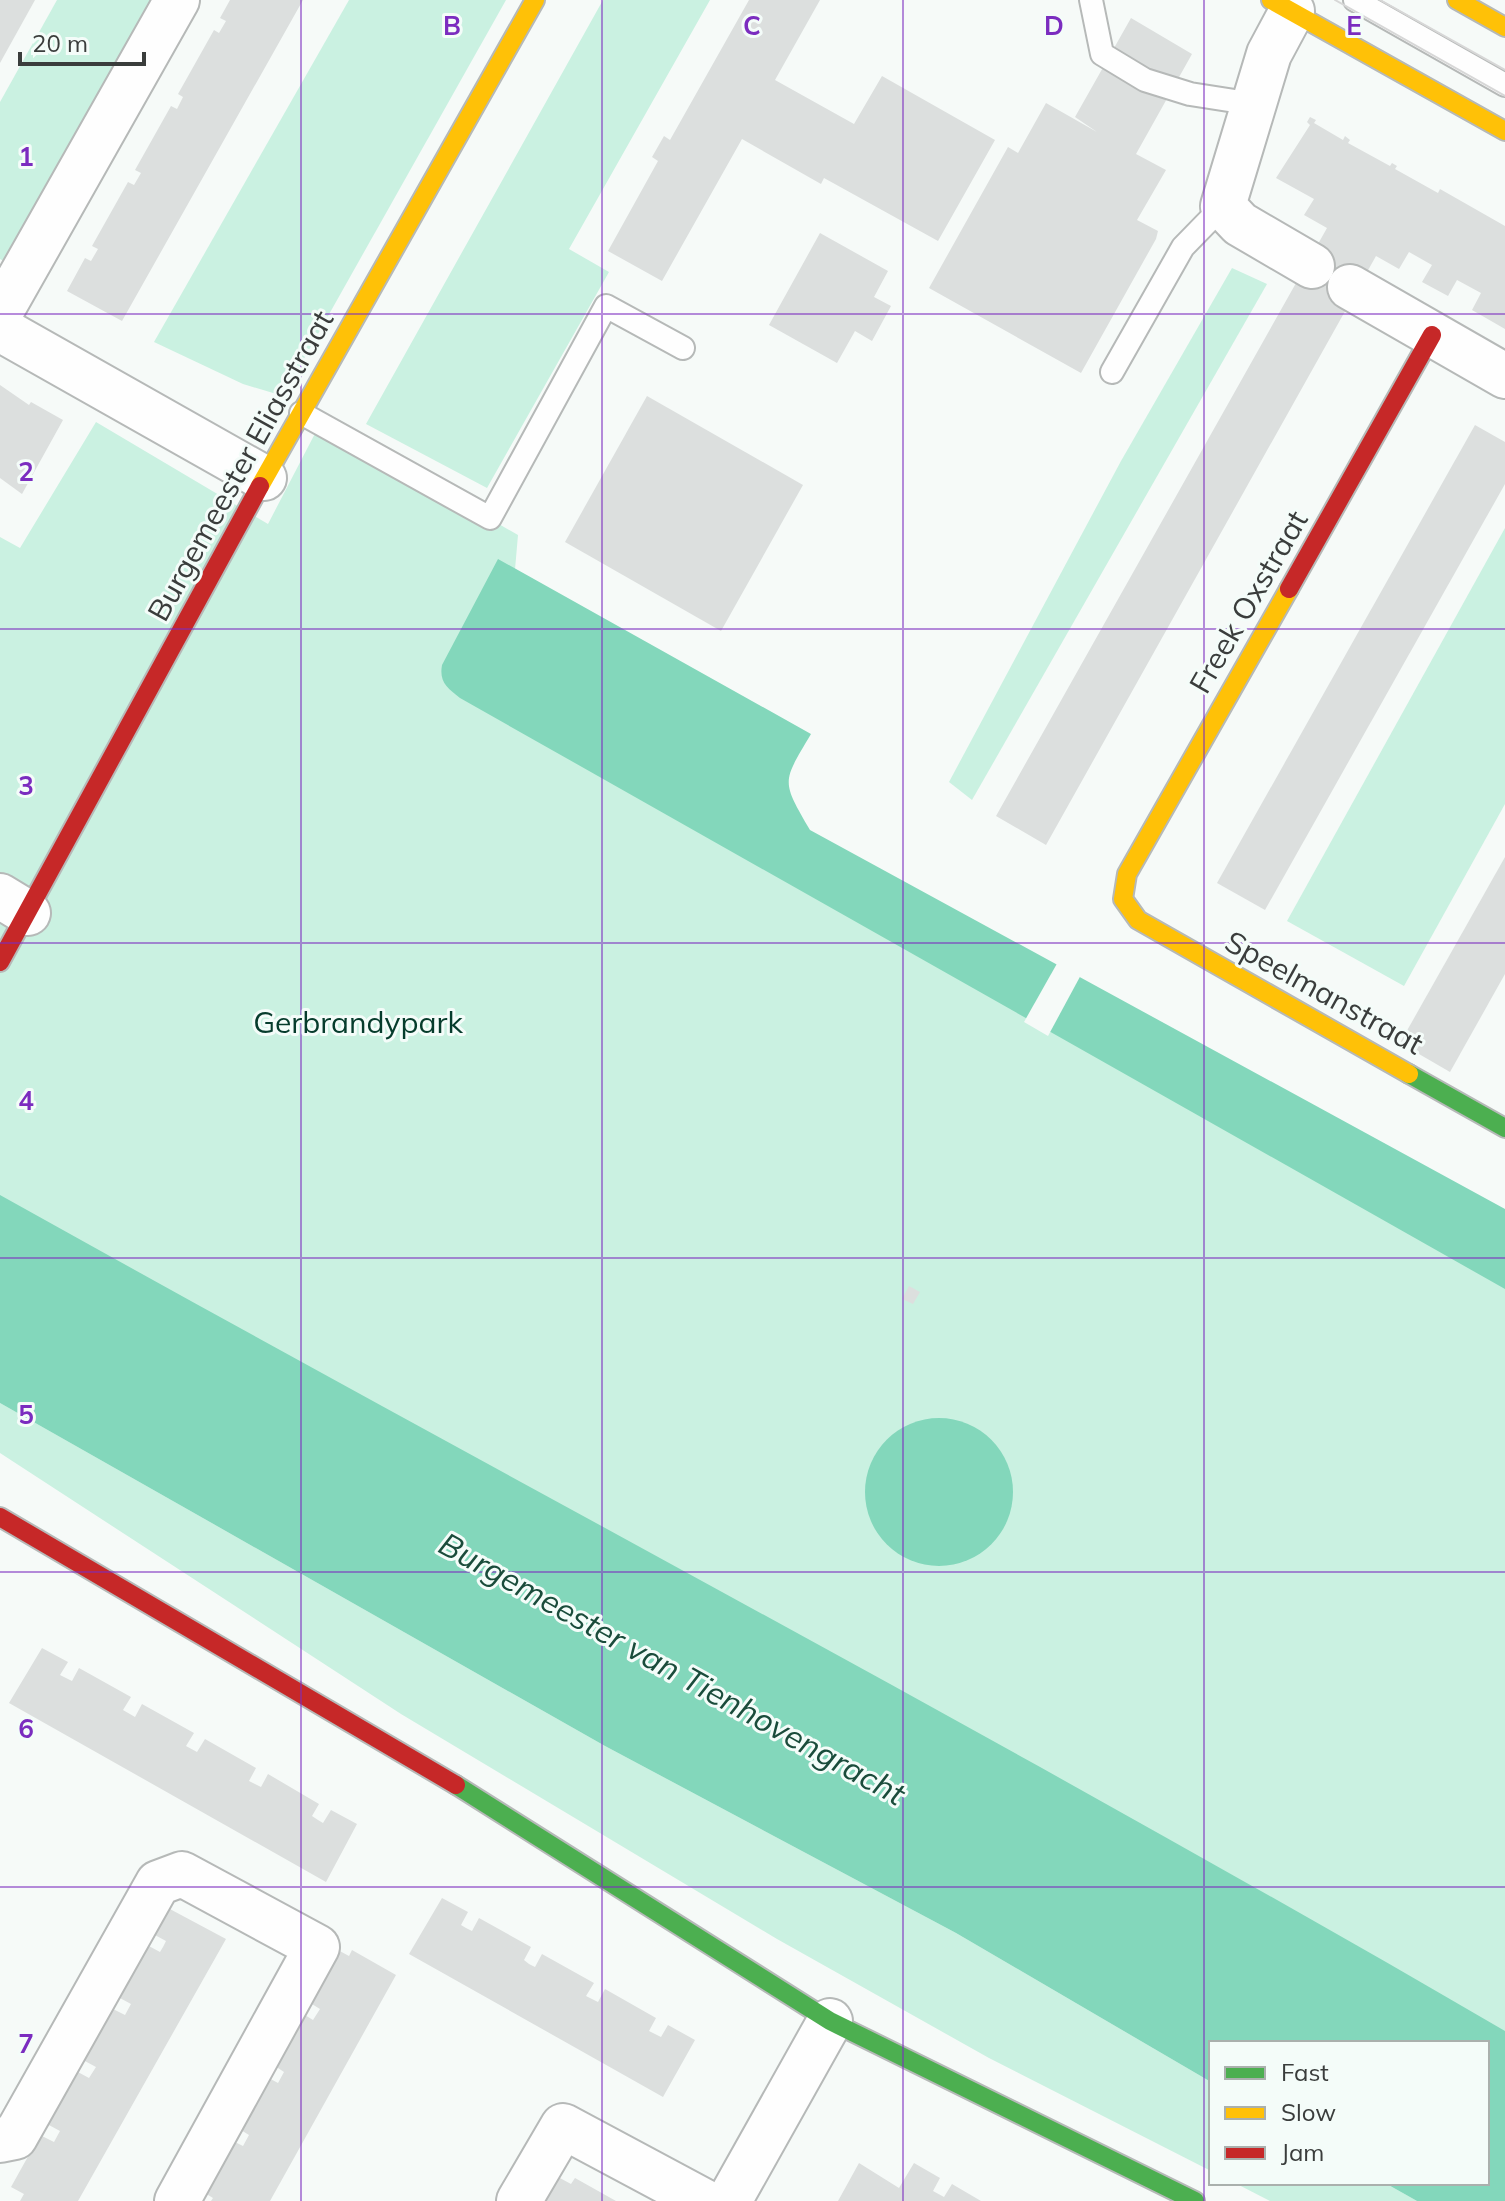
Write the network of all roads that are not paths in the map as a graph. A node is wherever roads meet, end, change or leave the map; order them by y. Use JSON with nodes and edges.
{"nodes":[{"id":1,"x":177,"y":0,"type":"edge"},
{"id":2,"x":535,"y":0,"type":"edge"},
{"id":3,"x":1091,"y":0,"type":"edge"},
{"id":4,"x":1355,"y":0,"type":"edge"},
{"id":5,"x":1457,"y":0,"type":"edge"},
{"id":6,"x":1282,"y":6,"type":"edge"},
{"id":7,"x":1505,"y":27,"type":"edge"},
{"id":8,"x":1505,"y":85,"type":"edge"},
{"id":9,"x":1254,"y":104,"type":"junction"},
{"id":10,"x":1505,"y":131,"type":"edge"},
{"id":11,"x":1223,"y":206,"type":"junction"},
{"id":12,"x":1312,"y":266,"type":"dead end"},
{"id":13,"x":1350,"y":287,"type":"dead end"},
{"id":14,"x":0,"y":313,"type":"edge"},
{"id":15,"x":0,"y":329,"type":"edge"},
{"id":16,"x":1432,"y":335,"type":"junction"},
{"id":17,"x":683,"y":348,"type":"dead end"},
{"id":18,"x":1112,"y":372,"type":"dead end"},
{"id":19,"x":1505,"y":376,"type":"edge"},
{"id":20,"x":301,"y":413,"type":"junction"},
{"id":21,"x":264,"y":478,"type":"junction"},
{"id":22,"x":1123,"y":899,"type":"joint"},
{"id":23,"x":14,"y":904,"type":"edge"},
{"id":24,"x":0,"y":962,"type":"edge"},
{"id":25,"x":1505,"y":1128,"type":"edge"},
{"id":26,"x":0,"y":1517,"type":"edge"},
{"id":27,"x":830,"y":2021,"type":"junction"},
{"id":28,"x":0,"y":2140,"type":"edge"},
{"id":29,"x":177,"y":2201,"type":"edge"},
{"id":30,"x":519,"y":2201,"type":"edge"},
{"id":31,"x":703,"y":2201,"type":"edge"},
{"id":32,"x":729,"y":2201,"type":"edge"},
{"id":33,"x":1195,"y":2201,"type":"edge"}],
"edges":[{"from":1,"to":14,"type":"street"},
{"from":2,"to":20,"type":"street","name":"Burgemeester Eliasstraat"},
{"from":3,"to":9,"type":"lane"},
{"from":4,"to":8,"type":"lane"},
{"from":5,"to":7,"type":"street"},
{"from":6,"to":9,"type":"street"},
{"from":6,"to":10,"type":"street"},
{"from":9,"to":11,"type":"street"},
{"from":11,"to":12,"type":"street"},
{"from":11,"to":18,"type":"lane"},
{"from":13,"to":16,"type":"street"},
{"from":15,"to":21,"type":"street"},
{"from":16,"to":19,"type":"street"},
{"from":16,"to":22,"type":"street","name":"Freek Oxstraat"},
{"from":17,"to":20,"type":"lane"},
{"from":20,"to":21,"type":"street","name":"Burgemeester Eliasstraat"},
{"from":21,"to":23,"type":"street","name":"Burgemeester Eliasstraat"},
{"from":22,"to":25,"type":"street","name":"Speelmanstraat"},
{"from":23,"to":24,"type":"street","name":"Burgemeester Eliasstraat"},
{"from":26,"to":27,"type":"street"},
{"from":27,"to":32,"type":"street"},
{"from":27,"to":33,"type":"street"},
{"from":28,"to":29,"type":"street"},
{"from":30,"to":31,"type":"street"}]}
